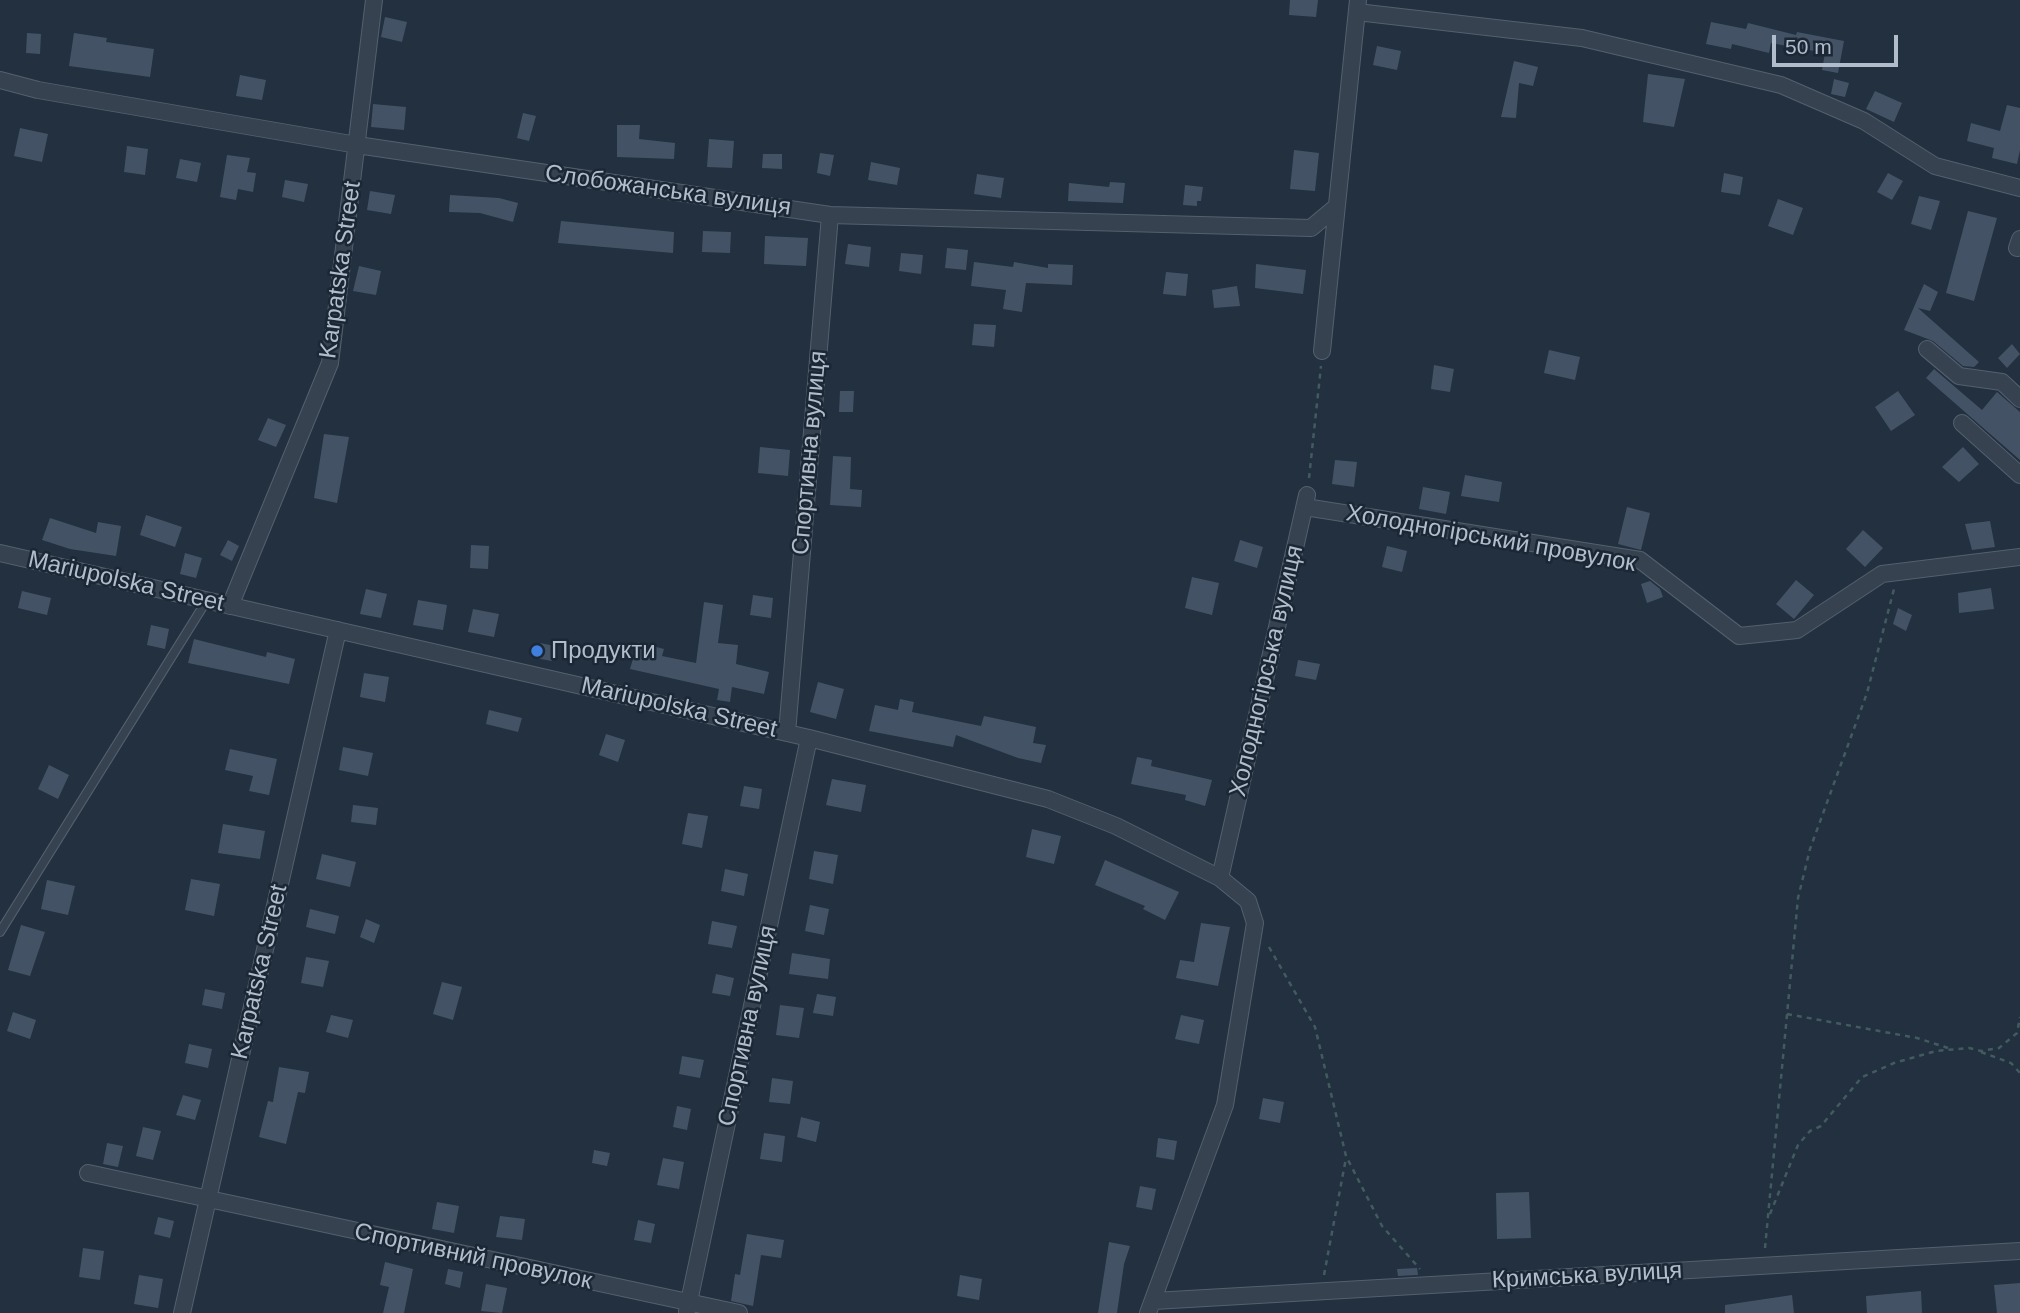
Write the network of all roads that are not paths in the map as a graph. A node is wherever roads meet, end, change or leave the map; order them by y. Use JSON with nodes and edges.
{"nodes":[{"id":1,"x":374,"y":0,"type":"edge"},
{"id":2,"x":1358,"y":6,"type":"edge"},
{"id":3,"x":0,"y":80,"type":"edge"},
{"id":4,"x":357,"y":145,"type":"junction"},
{"id":5,"x":2020,"y":188,"type":"edge"},
{"id":6,"x":1336,"y":207,"type":"junction"},
{"id":7,"x":830,"y":215,"type":"junction"},
{"id":8,"x":1927,"y":349,"type":"dead end"},
{"id":9,"x":1322,"y":351,"type":"road end"},
{"id":10,"x":2020,"y":399,"type":"edge"},
{"id":11,"x":1962,"y":423,"type":"dead end"},
{"id":12,"x":2020,"y":475,"type":"edge"},
{"id":13,"x":1306,"y":501,"type":"joint"},
{"id":14,"x":0,"y":553,"type":"edge"},
{"id":15,"x":2020,"y":557,"type":"edge"},
{"id":16,"x":206,"y":600,"type":"junction"},
{"id":17,"x":230,"y":606,"type":"junction"},
{"id":18,"x":338,"y":630,"type":"junction"},
{"id":19,"x":788,"y":733,"type":"junction"},
{"id":20,"x":809,"y":738,"type":"junction"},
{"id":21,"x":1220,"y":878,"type":"junction"},
{"id":22,"x":0,"y":932,"type":"edge"},
{"id":23,"x":88,"y":1173,"type":"dead end"},
{"id":24,"x":207,"y":1200,"type":"junction"},
{"id":25,"x":2020,"y":1251,"type":"edge"},
{"id":26,"x":1151,"y":1307,"type":"edge"},
{"id":27,"x":688,"y":1308,"type":"edge"},
{"id":28,"x":182,"y":1313,"type":"edge"},
{"id":29,"x":739,"y":1313,"type":"edge"}],
"edges":[{"from":1,"to":4,"type":"street","name":"Karpatska Street"},
{"from":2,"to":5,"type":"street"},
{"from":2,"to":6,"type":"street"},
{"from":3,"to":4,"type":"street","name":"Слобожанська вулиця"},
{"from":4,"to":7,"type":"street","name":"Слобожанська вулиця"},
{"from":4,"to":17,"type":"street","name":"Karpatska Street"},
{"from":6,"to":7,"type":"street","name":"Слобожанська вулиця"},
{"from":6,"to":9,"type":"street"},
{"from":7,"to":19,"type":"street","name":"Спортивна вулиця"},
{"from":8,"to":10,"type":"street"},
{"from":11,"to":12,"type":"street"},
{"from":13,"to":15,"type":"street","name":"Холодногірський провулок"},
{"from":13,"to":21,"type":"street","name":"Холодногірська вулиця"},
{"from":14,"to":16,"type":"street","name":"Mariupolska Street"},
{"from":16,"to":17,"type":"street","name":"Mariupolska Street"},
{"from":16,"to":22,"type":"lane"},
{"from":17,"to":18,"type":"street","name":"Mariupolska Street"},
{"from":18,"to":19,"type":"street","name":"Mariupolska Street"},
{"from":18,"to":24,"type":"street","name":"Karpatska Street"},
{"from":19,"to":20,"type":"street","name":"Mariupolska Street"},
{"from":20,"to":21,"type":"street","name":"Mariupolska Street"},
{"from":20,"to":27,"type":"street","name":"Спортивна вулиця"},
{"from":21,"to":26,"type":"street"},
{"from":23,"to":24,"type":"street","name":"Спортивний провулок"},
{"from":24,"to":27,"type":"street","name":"Спортивний провулок"},
{"from":24,"to":28,"type":"street","name":"Karpatska Street"},
{"from":25,"to":26,"type":"street","name":"Кримська вулиця"},
{"from":27,"to":29,"type":"street","name":"Спортивний провулок"}]}
